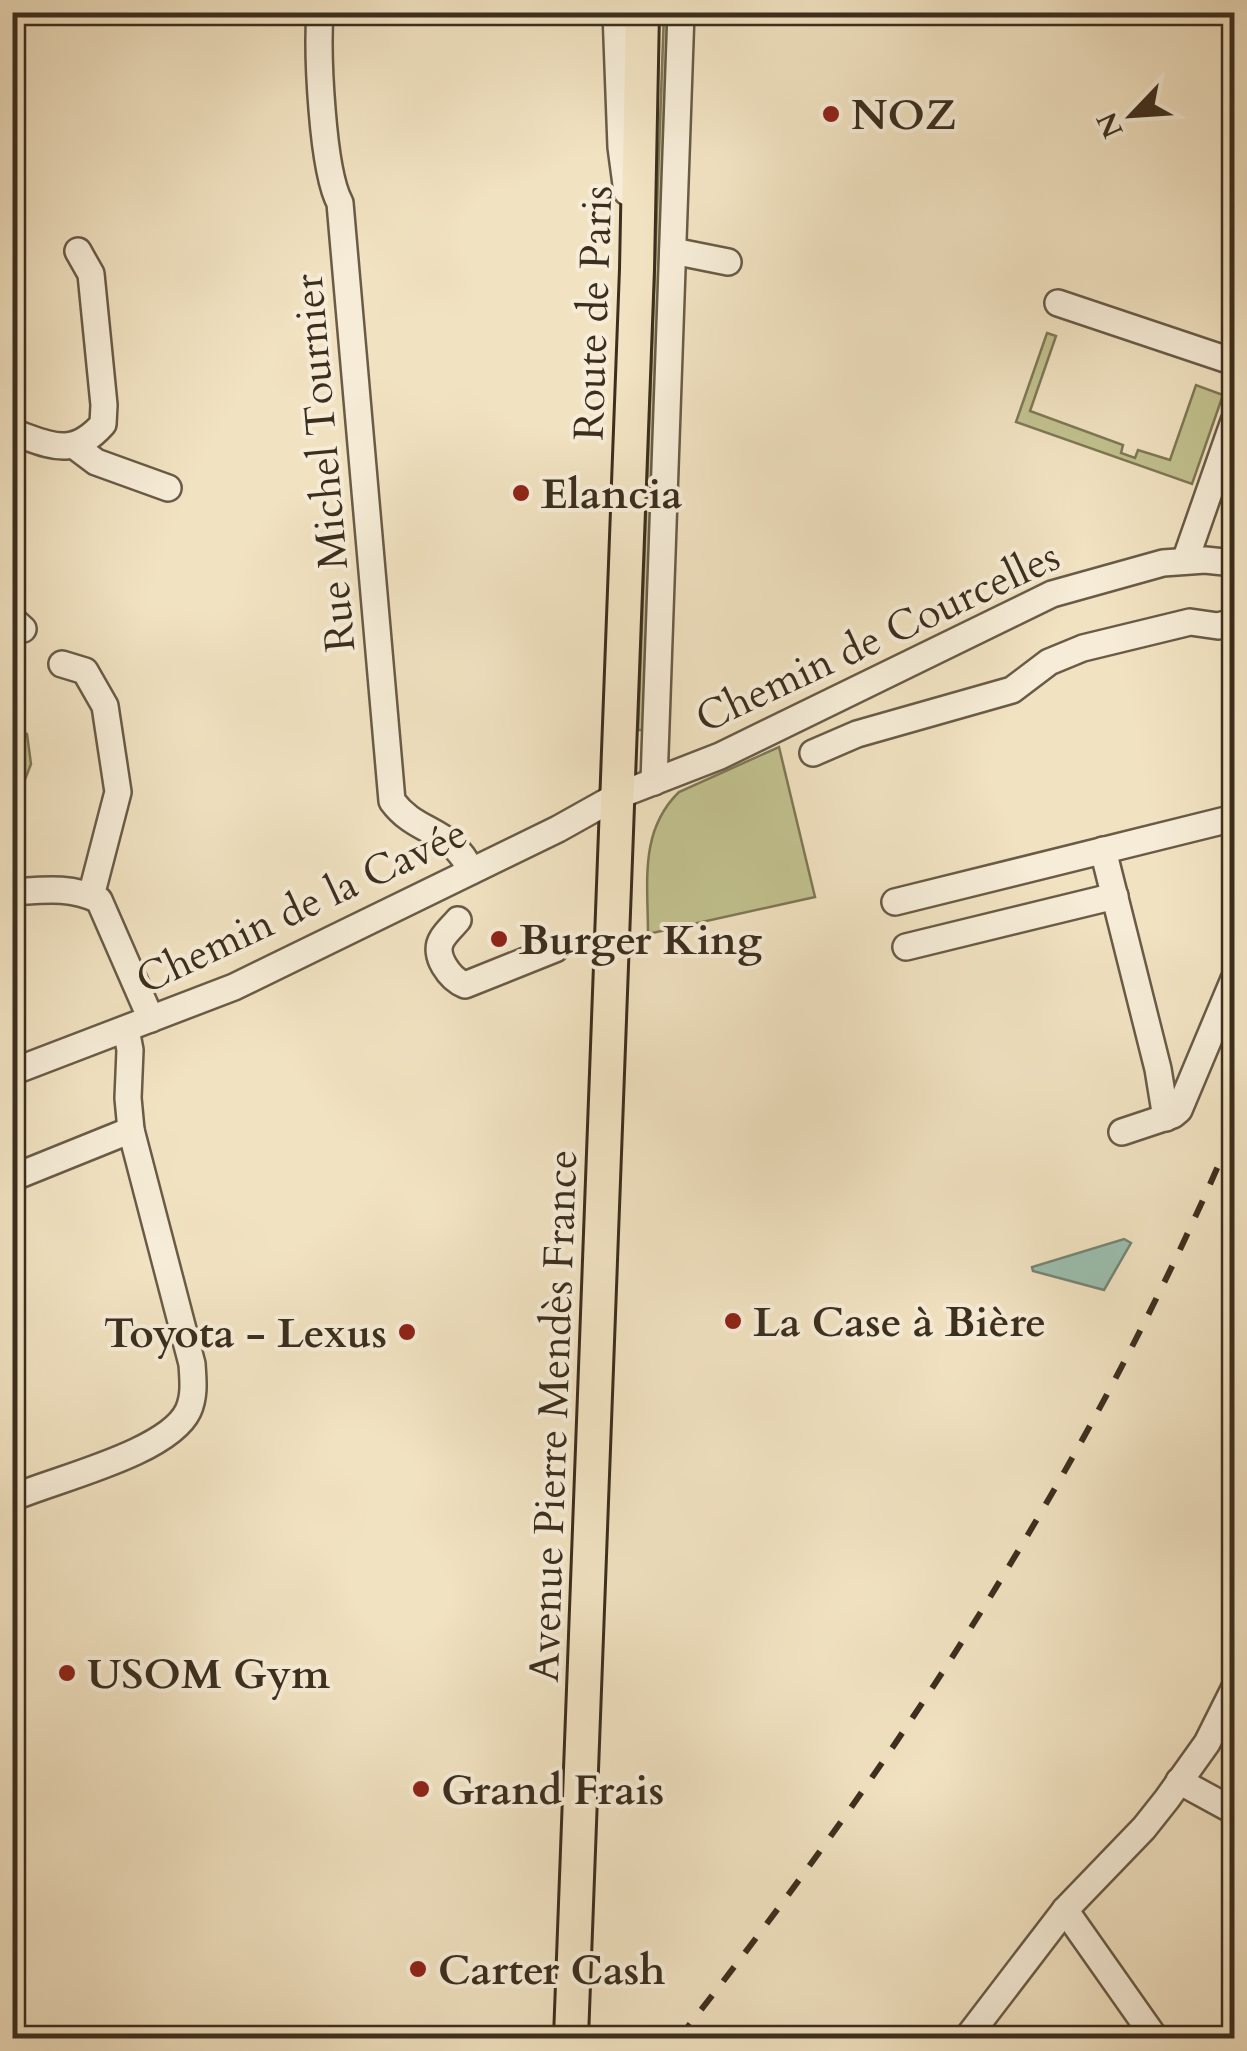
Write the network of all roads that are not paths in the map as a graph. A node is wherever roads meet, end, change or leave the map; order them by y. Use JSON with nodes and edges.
{"nodes":[{"id":1,"x":320,"y":12,"type":"edge"},
{"id":2,"x":616,"y":12,"type":"edge"},
{"id":3,"x":642,"y":12,"type":"edge"},
{"id":4,"x":681,"y":12,"type":"edge"},
{"id":5,"x":78,"y":251,"type":"dead end"},
{"id":6,"x":673,"y":251,"type":"junction"},
{"id":7,"x":728,"y":262,"type":"dead end"},
{"id":8,"x":637,"y":269,"type":"junction"},
{"id":9,"x":1058,"y":303,"type":"dead end"},
{"id":10,"x":1234,"y":362,"type":"edge"},
{"id":11,"x":1234,"y":421,"type":"edge"},
{"id":12,"x":12,"y":432,"type":"edge"},
{"id":13,"x":76,"y":447,"type":"junction"},
{"id":14,"x":168,"y":488,"type":"dead end"},
{"id":15,"x":1185,"y":560,"type":"junction"},
{"id":16,"x":1234,"y":563,"type":"edge"},
{"id":17,"x":1234,"y":622,"type":"edge"},
{"id":18,"x":62,"y":664,"type":"dead end"},
{"id":19,"x":813,"y":753,"type":"dead end"},
{"id":20,"x":654,"y":782,"type":"junction"},
{"id":21,"x":618,"y":796,"type":"junction"},
{"id":22,"x":1234,"y":818,"type":"edge"},
{"id":23,"x":1104,"y":850,"type":"junction"},
{"id":24,"x":471,"y":871,"type":"junction"},
{"id":25,"x":12,"y":892,"type":"edge"},
{"id":26,"x":91,"y":896,"type":"junction"},
{"id":27,"x":1115,"y":896,"type":"junction"},
{"id":28,"x":895,"y":902,"type":"dead end"},
{"id":29,"x":458,"y":920,"type":"dead end"},
{"id":30,"x":906,"y":947,"type":"dead end"},
{"id":31,"x":554,"y":948,"type":"dead end"},
{"id":32,"x":1234,"y":979,"type":"edge"},
{"id":33,"x":151,"y":1020,"type":"junction"},
{"id":34,"x":126,"y":1029,"type":"junction"},
{"id":35,"x":12,"y":1072,"type":"edge"},
{"id":36,"x":1166,"y":1118,"type":"junction"},
{"id":37,"x":132,"y":1130,"type":"junction"},
{"id":38,"x":1122,"y":1132,"type":"dead end"},
{"id":39,"x":12,"y":1178,"type":"edge"},
{"id":40,"x":12,"y":1498,"type":"edge"},
{"id":41,"x":1234,"y":1690,"type":"edge"},
{"id":42,"x":1180,"y":1781,"type":"junction"},
{"id":43,"x":1234,"y":1811,"type":"edge"},
{"id":44,"x":1065,"y":1910,"type":"junction"},
{"id":45,"x":571,"y":2038,"type":"edge"},
{"id":46,"x":967,"y":2038,"type":"edge"},
{"id":47,"x":1156,"y":2038,"type":"edge"}],
"edges":[{"from":1,"to":24,"type":"street","name":"Rue Michel Tournier"},
{"from":2,"to":8,"type":"street"},
{"from":3,"to":8,"type":"main road","name":"Route de Paris"},
{"from":4,"to":6,"type":"street"},
{"from":5,"to":13,"type":"street"},
{"from":6,"to":7,"type":"street"},
{"from":6,"to":20,"type":"street"},
{"from":8,"to":21,"type":"main road","name":"Route de Paris"},
{"from":9,"to":10,"type":"street"},
{"from":11,"to":15,"type":"street"},
{"from":12,"to":13,"type":"street"},
{"from":13,"to":14,"type":"street"},
{"from":15,"to":16,"type":"street","name":"Chemin de Courcelles"},
{"from":15,"to":20,"type":"street","name":"Chemin de Courcelles"},
{"from":17,"to":19,"type":"street"},
{"from":18,"to":26,"type":"street"},
{"from":20,"to":21,"type":"street","name":"Chemin de Courcelles"},
{"from":21,"to":24,"type":"street","name":"Chemin de la Cavée"},
{"from":21,"to":45,"type":"main road","name":"Avenue Pierre Mendès France"},
{"from":22,"to":23,"type":"street"},
{"from":23,"to":27,"type":"street"},
{"from":23,"to":28,"type":"street"},
{"from":24,"to":33,"type":"street","name":"Chemin de la Cavée"},
{"from":25,"to":26,"type":"street"},
{"from":26,"to":33,"type":"street"},
{"from":27,"to":30,"type":"street"},
{"from":27,"to":36,"type":"street"},
{"from":29,"to":31,"type":"street"},
{"from":32,"to":36,"type":"street"},
{"from":33,"to":34,"type":"street","name":"Chemin de la Cavée"},
{"from":34,"to":35,"type":"street","name":"Chemin de la Cavée"},
{"from":34,"to":37,"type":"street"},
{"from":36,"to":38,"type":"street"},
{"from":37,"to":39,"type":"street"},
{"from":37,"to":40,"type":"street"},
{"from":41,"to":42,"type":"street"},
{"from":42,"to":43,"type":"street"},
{"from":42,"to":44,"type":"street"},
{"from":44,"to":46,"type":"street"},
{"from":44,"to":47,"type":"street"}]}
